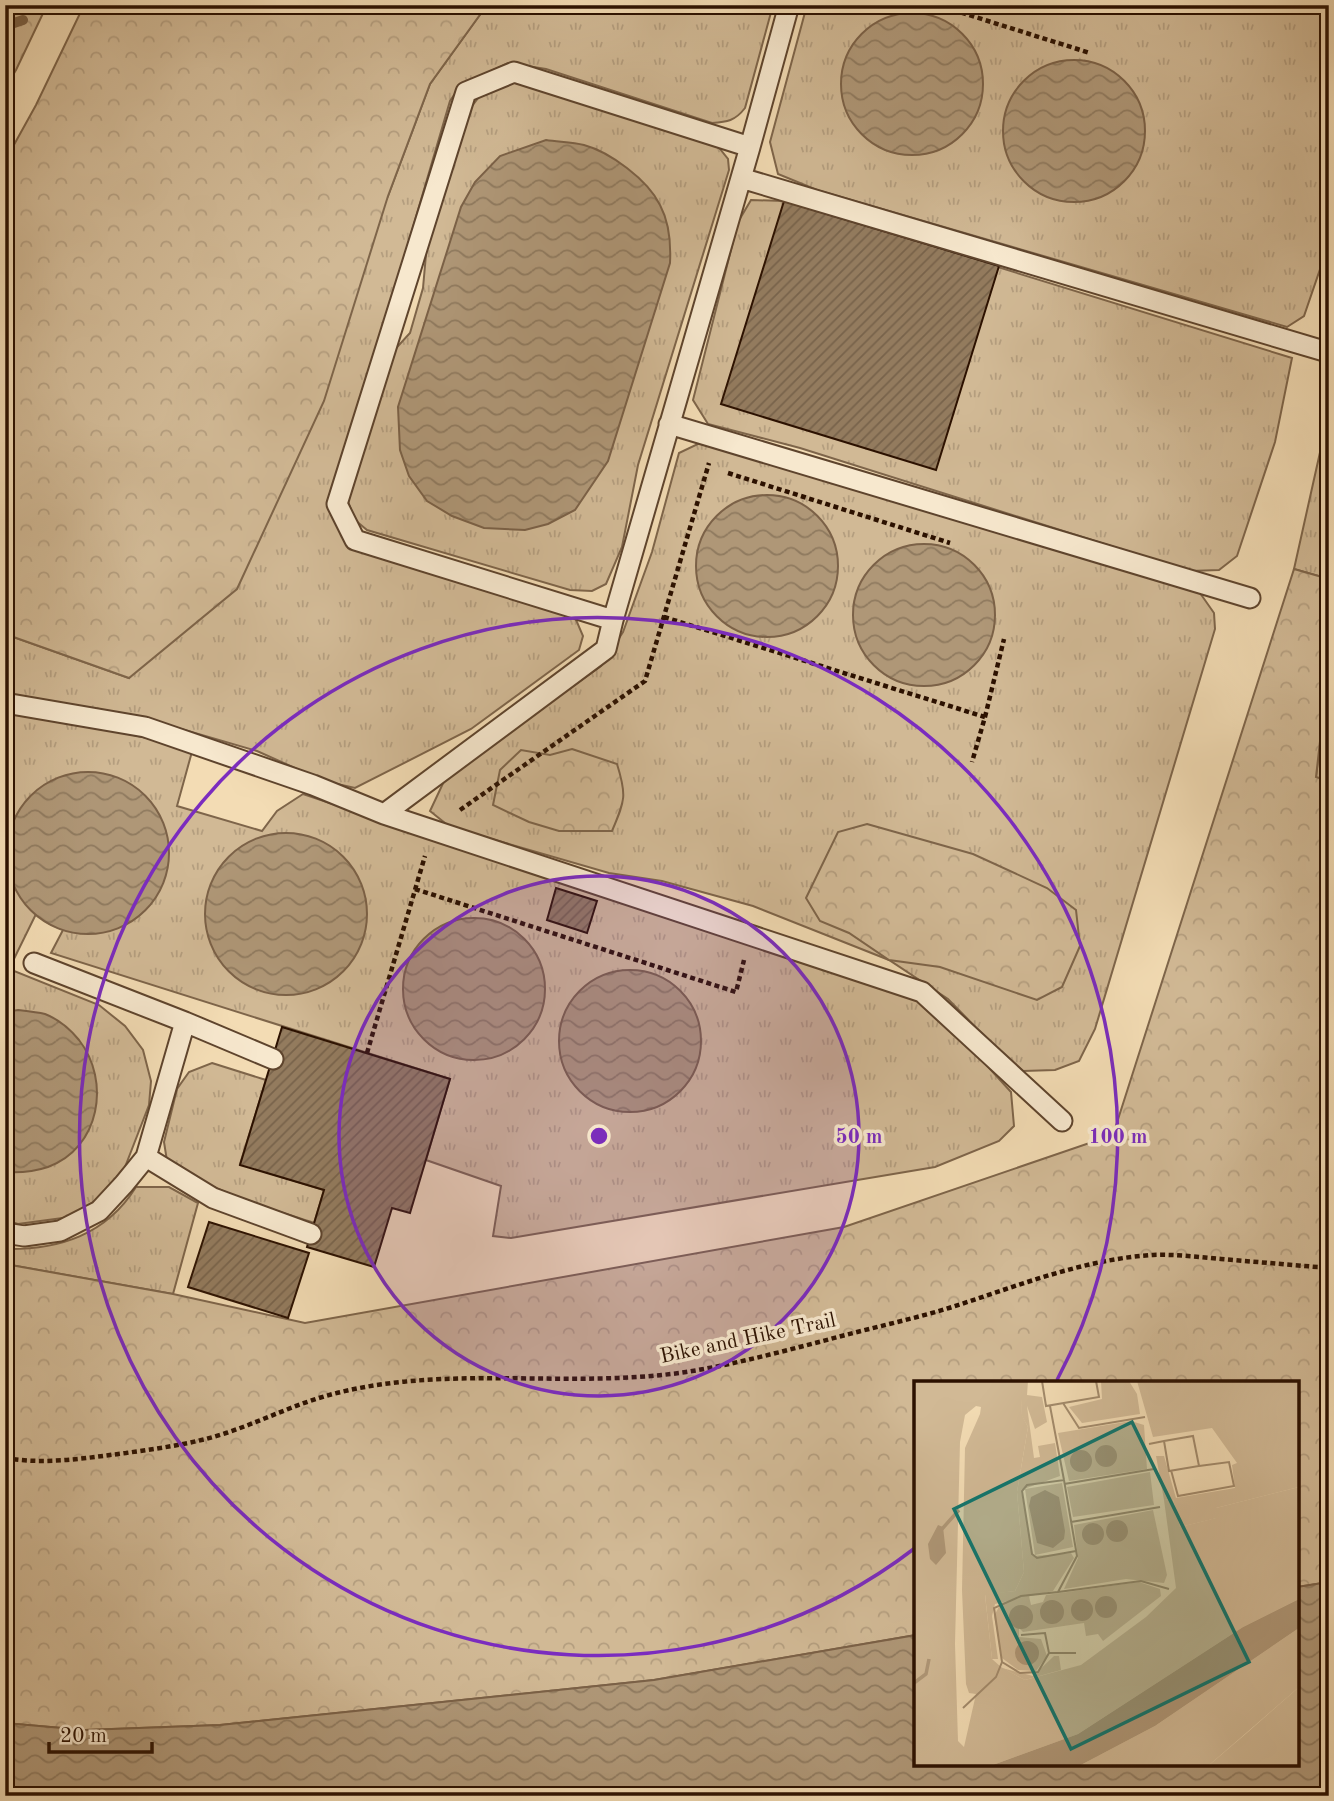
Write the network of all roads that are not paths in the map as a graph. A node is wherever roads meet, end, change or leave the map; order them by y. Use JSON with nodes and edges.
{"nodes":[{"id":1,"x":789,"y":5,"type":"edge"},
{"id":2,"x":750,"y":147,"type":"junction"},
{"id":3,"x":741,"y":178,"type":"junction"},
{"id":4,"x":1324,"y":351,"type":"dead end"},
{"id":5,"x":669,"y":424,"type":"junction"},
{"id":6,"x":1250,"y":598,"type":"dead end"},
{"id":7,"x":613,"y":620,"type":"junction"},
{"id":8,"x":5,"y":703,"type":"edge"},
{"id":9,"x":384,"y":814,"type":"junction"},
{"id":10,"x":34,"y":963,"type":"dead end"},
{"id":11,"x":185,"y":1022,"type":"junction"},
{"id":12,"x":272,"y":1059,"type":"dead end"},
{"id":13,"x":1062,"y":1121,"type":"dead end"},
{"id":14,"x":146,"y":1157,"type":"junction"},
{"id":15,"x":5,"y":1233,"type":"edge"},
{"id":16,"x":311,"y":1234,"type":"dead end"}],
"edges":[{"from":1,"to":2,"type":"lane"},
{"from":2,"to":3,"type":"lane"},
{"from":2,"to":7,"type":"lane"},
{"from":3,"to":4,"type":"lane"},
{"from":3,"to":5,"type":"lane"},
{"from":5,"to":6,"type":"lane"},
{"from":5,"to":7,"type":"lane"},
{"from":7,"to":9,"type":"lane"},
{"from":8,"to":9,"type":"lane"},
{"from":9,"to":13,"type":"lane"},
{"from":10,"to":11,"type":"lane"},
{"from":11,"to":12,"type":"lane"},
{"from":11,"to":14,"type":"lane"},
{"from":14,"to":15,"type":"lane"},
{"from":14,"to":16,"type":"lane"}]}
